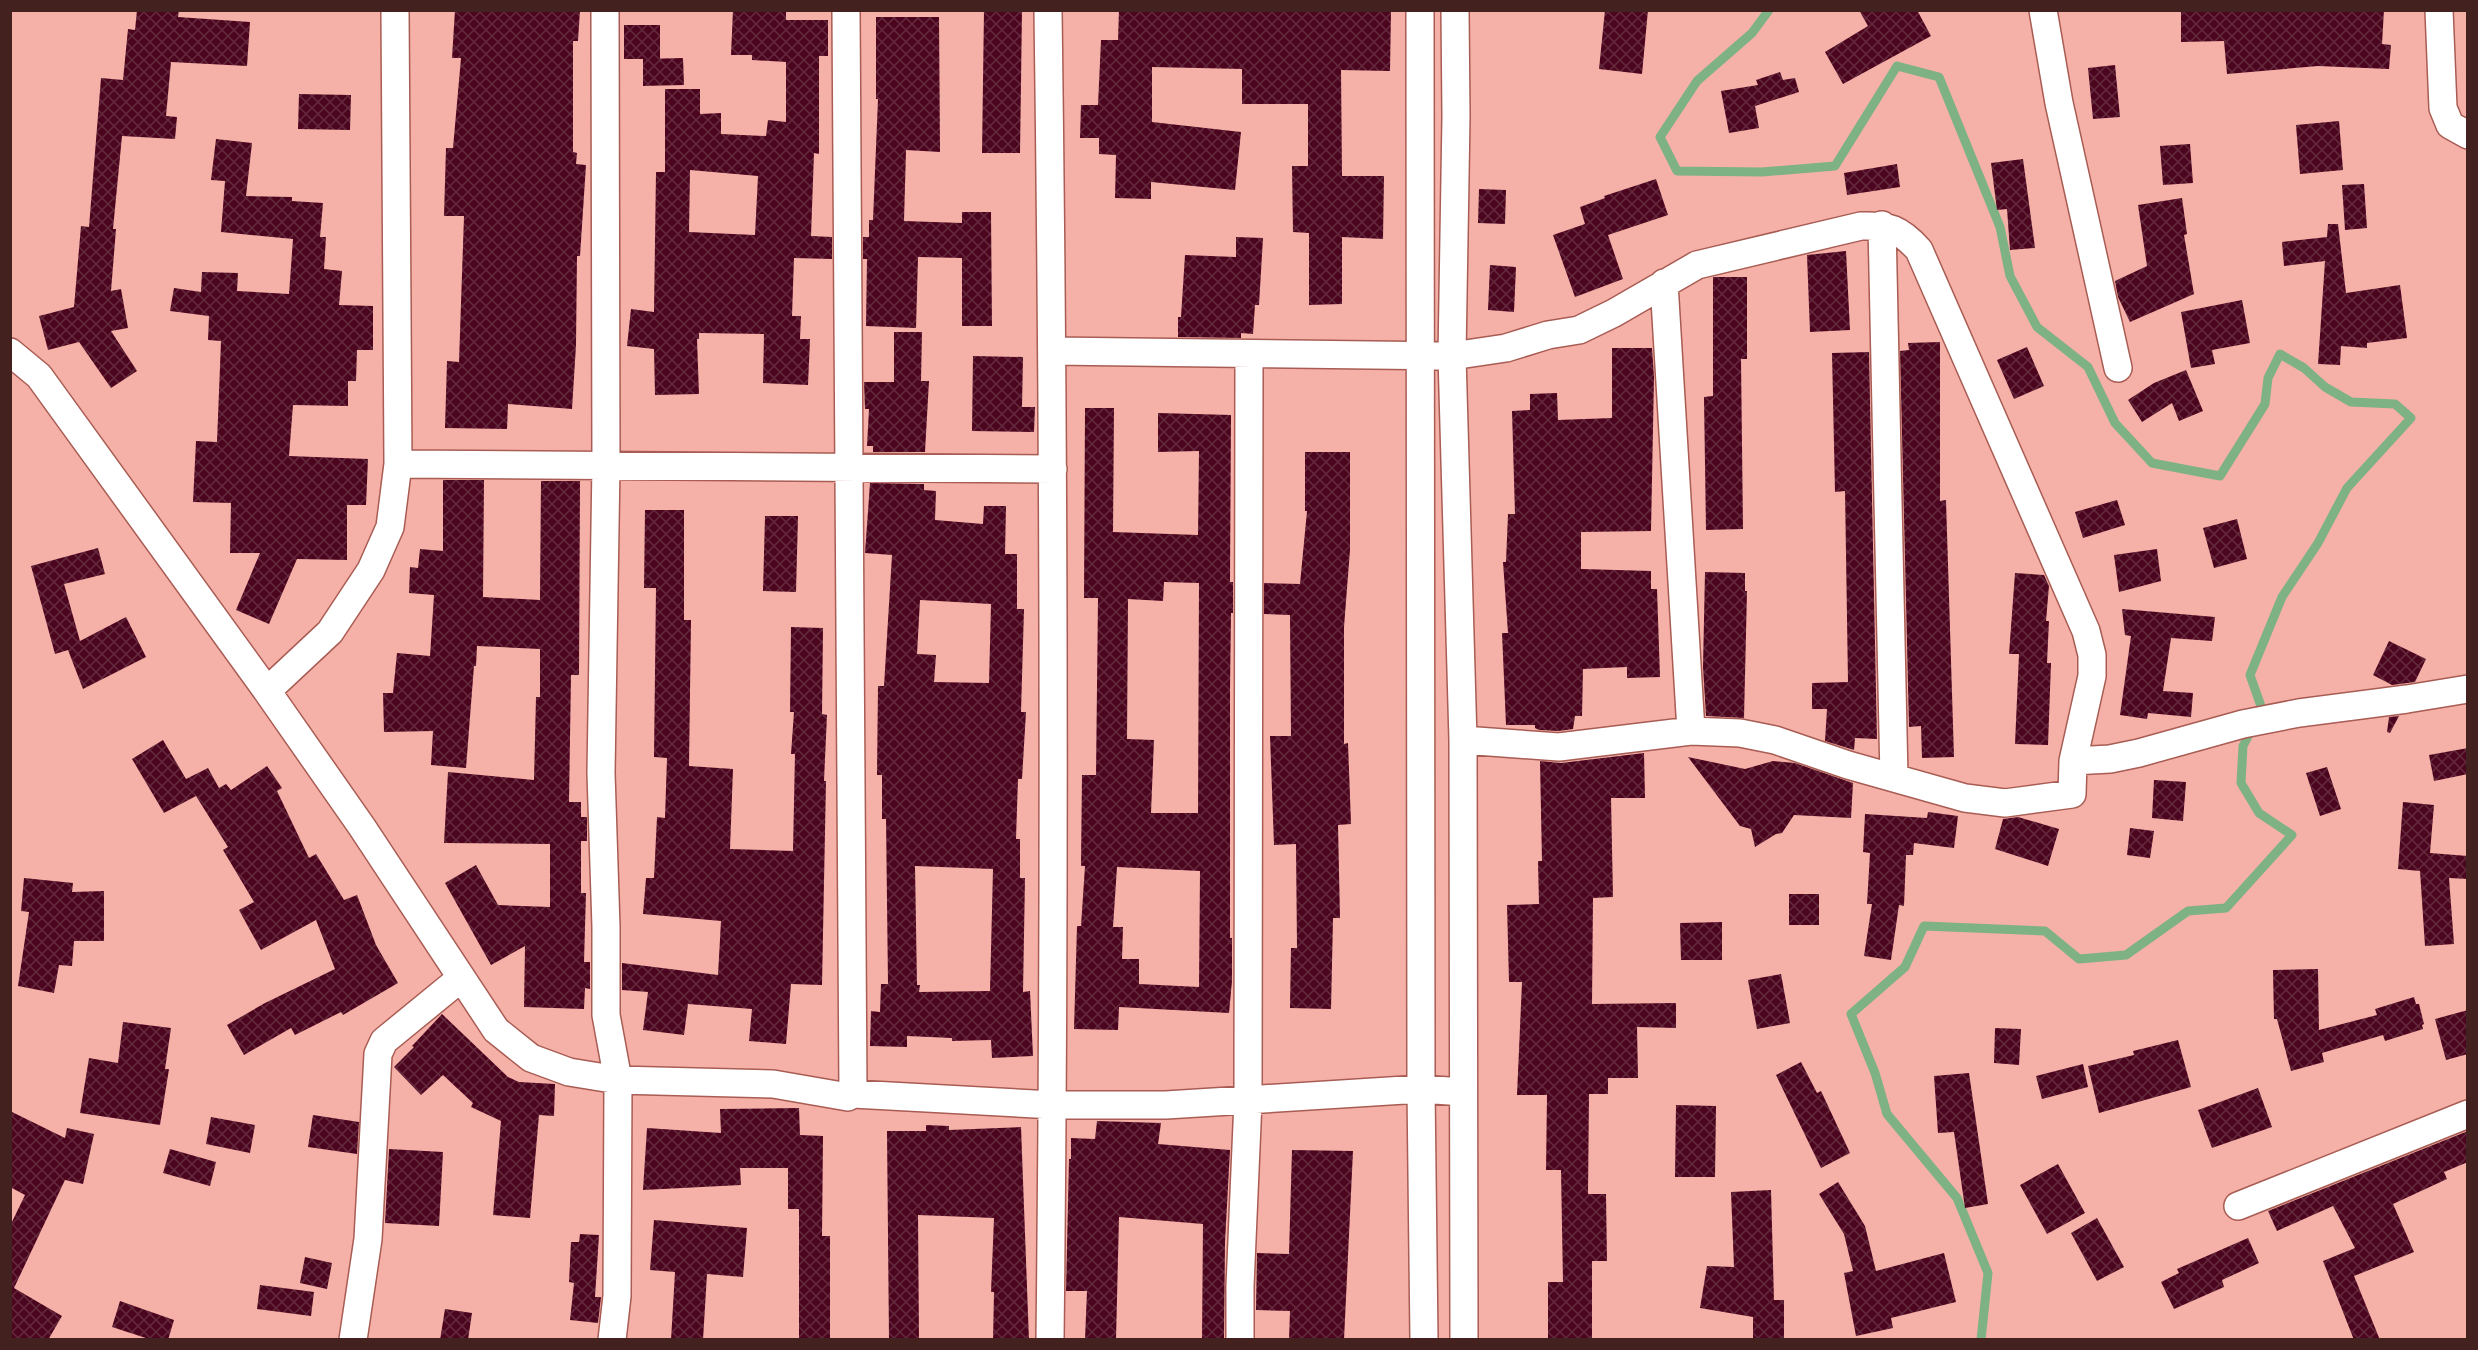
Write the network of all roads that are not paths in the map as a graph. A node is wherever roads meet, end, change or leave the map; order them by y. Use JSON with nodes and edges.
{"nodes":[{"id":1,"x":395,"y":10,"type":"edge"},
{"id":2,"x":604,"y":10,"type":"edge"},
{"id":3,"x":846,"y":10,"type":"edge"},
{"id":4,"x":1048,"y":10,"type":"edge"},
{"id":5,"x":1420,"y":10,"type":"edge"},
{"id":6,"x":1455,"y":10,"type":"edge"},
{"id":7,"x":2043,"y":10,"type":"edge"},
{"id":8,"x":2439,"y":10,"type":"edge"},
{"id":9,"x":2468,"y":135,"type":"edge"},
{"id":10,"x":1882,"y":225,"type":"junction"},
{"id":11,"x":1664,"y":283,"type":"junction"},
{"id":12,"x":1052,"y":351,"type":"junction"},
{"id":13,"x":10,"y":352,"type":"edge"},
{"id":14,"x":1249,"y":354,"type":"junction"},
{"id":15,"x":1452,"y":356,"type":"junction"},
{"id":16,"x":1420,"y":357,"type":"junction"},
{"id":17,"x":2118,"y":368,"type":"dead end"},
{"id":18,"x":398,"y":464,"type":"junction"},
{"id":19,"x":606,"y":465,"type":"junction"},
{"id":20,"x":850,"y":467,"type":"junction"},
{"id":21,"x":1053,"y":469,"type":"junction"},
{"id":22,"x":2468,"y":689,"type":"edge"},
{"id":23,"x":267,"y":691,"type":"junction"},
{"id":24,"x":1691,"y":731,"type":"junction"},
{"id":25,"x":1463,"y":740,"type":"junction"},
{"id":26,"x":2073,"y":761,"type":"junction"},
{"id":27,"x":1894,"y":777,"type":"junction"},
{"id":28,"x":461,"y":978,"type":"junction"},
{"id":29,"x":618,"y":1080,"type":"junction"},
{"id":30,"x":1421,"y":1089,"type":"junction"},
{"id":31,"x":1463,"y":1092,"type":"junction"},
{"id":32,"x":854,"y":1094,"type":"junction"},
{"id":33,"x":1248,"y":1101,"type":"junction"},
{"id":34,"x":1053,"y":1105,"type":"junction"},
{"id":35,"x":2468,"y":1114,"type":"edge"},
{"id":36,"x":2238,"y":1206,"type":"dead end"},
{"id":37,"x":353,"y":1340,"type":"edge"},
{"id":38,"x":612,"y":1340,"type":"edge"},
{"id":39,"x":1050,"y":1340,"type":"edge"},
{"id":40,"x":1240,"y":1340,"type":"edge"},
{"id":41,"x":1424,"y":1340,"type":"edge"},
{"id":42,"x":1464,"y":1340,"type":"edge"}],
"edges":[{"from":1,"to":18,"type":"street"},
{"from":2,"to":19,"type":"street"},
{"from":3,"to":20,"type":"street"},
{"from":4,"to":12,"type":"street"},
{"from":5,"to":16,"type":"street"},
{"from":6,"to":15,"type":"street"},
{"from":7,"to":17,"type":"street"},
{"from":8,"to":9,"type":"street"},
{"from":10,"to":11,"type":"street"},
{"from":10,"to":26,"type":"street"},
{"from":10,"to":27,"type":"street"},
{"from":11,"to":15,"type":"street"},
{"from":11,"to":24,"type":"street"},
{"from":12,"to":14,"type":"street"},
{"from":12,"to":21,"type":"street"},
{"from":13,"to":23,"type":"street"},
{"from":14,"to":16,"type":"street"},
{"from":14,"to":33,"type":"street"},
{"from":15,"to":16,"type":"street"},
{"from":15,"to":25,"type":"street"},
{"from":16,"to":30,"type":"street"},
{"from":18,"to":19,"type":"street"},
{"from":18,"to":23,"type":"street"},
{"from":19,"to":20,"type":"street"},
{"from":19,"to":29,"type":"street"},
{"from":20,"to":21,"type":"street"},
{"from":20,"to":32,"type":"street"},
{"from":21,"to":34,"type":"street"},
{"from":22,"to":26,"type":"street"},
{"from":23,"to":28,"type":"street"},
{"from":24,"to":25,"type":"street"},
{"from":24,"to":27,"type":"street"},
{"from":25,"to":31,"type":"street"},
{"from":26,"to":27,"type":"street"},
{"from":28,"to":29,"type":"street"},
{"from":28,"to":37,"type":"street"},
{"from":29,"to":32,"type":"street"},
{"from":29,"to":38,"type":"street"},
{"from":30,"to":31,"type":"street"},
{"from":30,"to":33,"type":"street"},
{"from":30,"to":41,"type":"street"},
{"from":31,"to":42,"type":"street"},
{"from":32,"to":34,"type":"street"},
{"from":33,"to":34,"type":"street"},
{"from":33,"to":40,"type":"street"},
{"from":34,"to":39,"type":"street"},
{"from":35,"to":36,"type":"street"}]}
